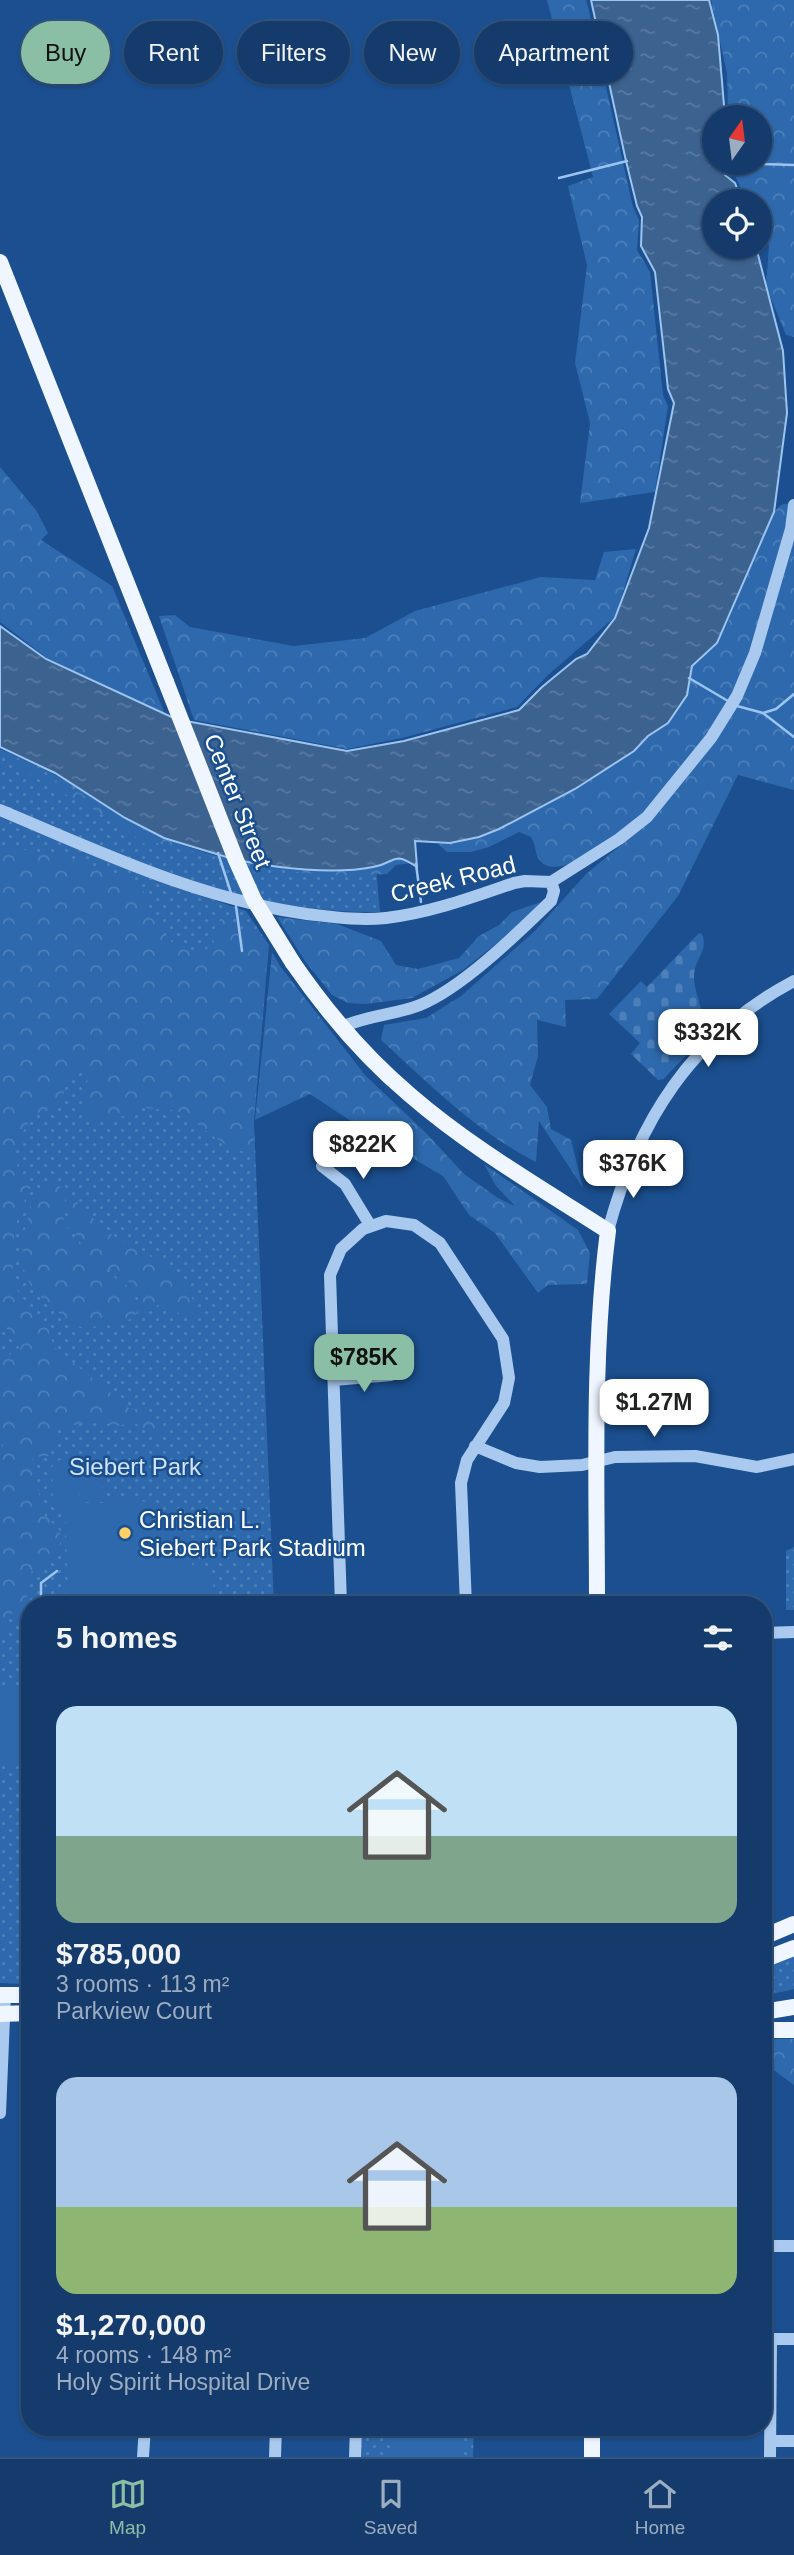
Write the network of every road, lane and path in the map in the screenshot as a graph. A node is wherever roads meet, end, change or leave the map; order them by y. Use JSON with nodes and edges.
{"nodes":[{"id":1,"x":0,"y":262,"type":"edge"},
{"id":2,"x":794,"y":505,"type":"edge"},
{"id":3,"x":0,"y":810,"type":"edge"},
{"id":4,"x":551,"y":883,"type":"junction"},
{"id":5,"x":794,"y":981,"type":"edge"},
{"id":6,"x":342,"y":1027,"type":"junction"},
{"id":7,"x":322,"y":1166,"type":"dead end"},
{"id":8,"x":370,"y":1225,"type":"junction"},
{"id":9,"x":608,"y":1231,"type":"junction"},
{"id":10,"x":391,"y":1375,"type":"dead end"},
{"id":11,"x":334,"y":1380,"type":"junction"},
{"id":12,"x":475,"y":1446,"type":"junction"},
{"id":13,"x":794,"y":1459,"type":"edge"},
{"id":14,"x":597,"y":1463,"type":"junction"},
{"id":15,"x":341,"y":1596,"type":"edge"},
{"id":16,"x":466,"y":1596,"type":"edge"},
{"id":17,"x":597,"y":1596,"type":"edge"},
{"id":18,"x":794,"y":1632,"type":"edge"},
{"id":19,"x":772,"y":1633,"type":"edge"},
{"id":20,"x":794,"y":1924,"type":"edge"},
{"id":21,"x":772,"y":1933,"type":"edge"},
{"id":22,"x":794,"y":1941,"type":"edge"},
{"id":23,"x":772,"y":1945,"type":"edge"},
{"id":24,"x":794,"y":1948,"type":"edge"},
{"id":25,"x":772,"y":1957,"type":"edge"},
{"id":26,"x":2,"y":1995,"type":"edge"},
{"id":27,"x":21,"y":1995,"type":"edge"},
{"id":28,"x":794,"y":2007,"type":"edge"},
{"id":29,"x":772,"y":2011,"type":"edge"},
{"id":30,"x":21,"y":2013,"type":"edge"},
{"id":31,"x":2,"y":2014,"type":"edge"},
{"id":32,"x":794,"y":2018,"type":"edge"},
{"id":33,"x":772,"y":2022,"type":"edge"},
{"id":34,"x":772,"y":2030,"type":"edge"},
{"id":35,"x":794,"y":2030,"type":"edge"},
{"id":36,"x":0,"y":2113,"type":"edge"},
{"id":37,"x":772,"y":2246,"type":"edge"},
{"id":38,"x":794,"y":2246,"type":"edge"},
{"id":39,"x":772,"y":2339,"type":"edge"},
{"id":40,"x":794,"y":2339,"type":"edge"},
{"id":41,"x":145,"y":2436,"type":"edge"},
{"id":42,"x":276,"y":2436,"type":"edge"},
{"id":43,"x":356,"y":2436,"type":"edge"},
{"id":44,"x":592,"y":2436,"type":"edge"},
{"id":45,"x":770,"y":2436,"type":"edge"},
{"id":46,"x":770,"y":2441,"type":"junction"},
{"id":47,"x":794,"y":2441,"type":"edge"},
{"id":48,"x":144,"y":2457,"type":"edge"},
{"id":49,"x":275,"y":2457,"type":"edge"},
{"id":50,"x":355,"y":2457,"type":"edge"},
{"id":51,"x":592,"y":2457,"type":"edge"},
{"id":52,"x":770,"y":2457,"type":"edge"}],
"edges":[{"from":1,"to":6,"type":"main road","name":"Center Street","bridge":true},
{"from":2,"to":4,"type":"street","name":"Creek Road"},
{"from":3,"to":4,"type":"street","name":"Creek Road"},
{"from":4,"to":6,"type":"street"},
{"from":5,"to":9,"type":"street"},
{"from":6,"to":9,"type":"main road","name":"Center Street"},
{"from":7,"to":8,"type":"street"},
{"from":8,"to":11,"type":"street"},
{"from":8,"to":12,"type":"street"},
{"from":9,"to":14,"type":"main road"},
{"from":10,"to":11,"type":"street"},
{"from":11,"to":15,"type":"street"},
{"from":12,"to":14,"type":"street"},
{"from":12,"to":16,"type":"street"},
{"from":13,"to":14,"type":"street"},
{"from":14,"to":17,"type":"main road"},
{"from":18,"to":19,"type":"street"},
{"from":20,"to":21,"type":"main road"},
{"from":22,"to":23,"type":"main road"},
{"from":24,"to":25,"type":"main road"},
{"from":26,"to":27,"type":"main road"},
{"from":26,"to":31,"type":"street"},
{"from":28,"to":29,"type":"main road"},
{"from":30,"to":31,"type":"main road"},
{"from":31,"to":36,"type":"street"},
{"from":32,"to":33,"type":"main road"},
{"from":34,"to":35,"type":"main road"},
{"from":37,"to":38,"type":"street"},
{"from":39,"to":40,"type":"street"},
{"from":41,"to":48,"type":"street"},
{"from":42,"to":49,"type":"street"},
{"from":43,"to":50,"type":"street"},
{"from":44,"to":51,"type":"main road"},
{"from":45,"to":46,"type":"street"},
{"from":46,"to":47,"type":"street"},
{"from":46,"to":52,"type":"street"}]}
